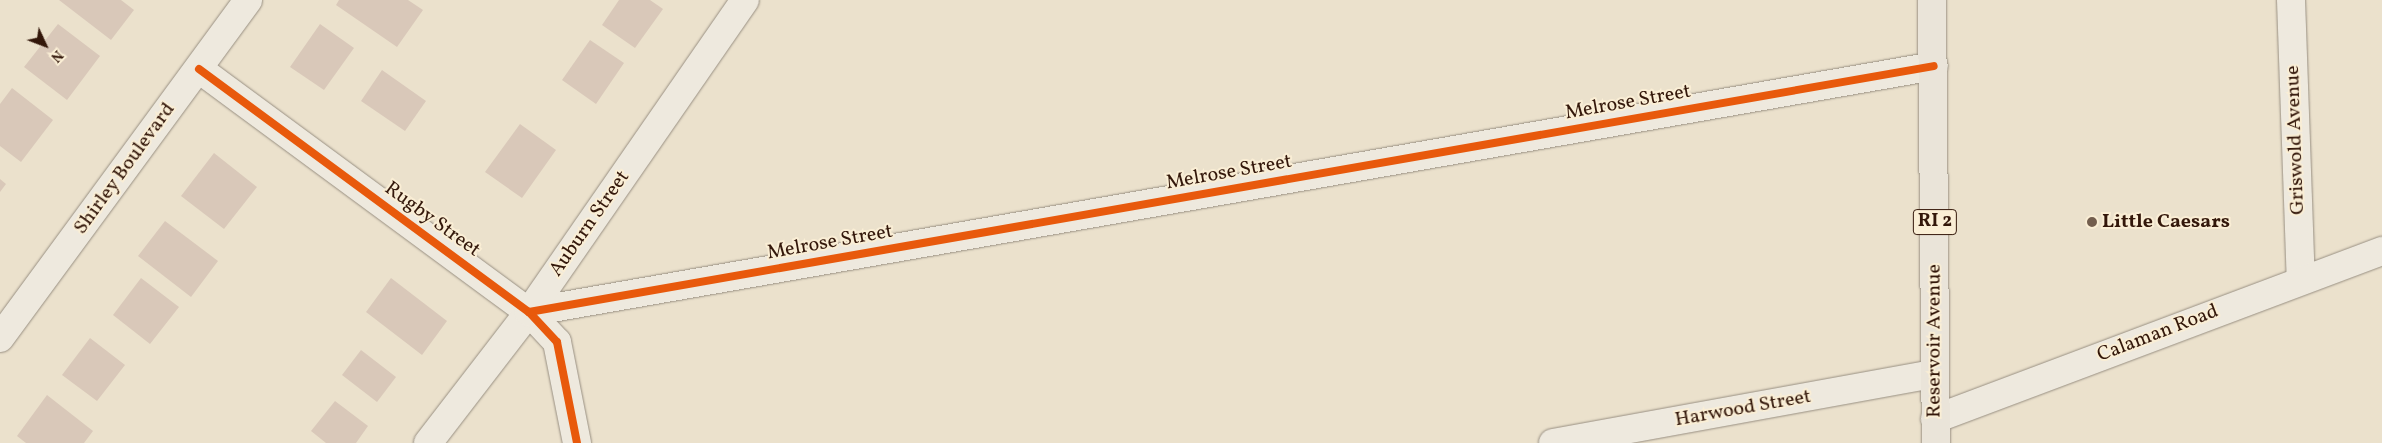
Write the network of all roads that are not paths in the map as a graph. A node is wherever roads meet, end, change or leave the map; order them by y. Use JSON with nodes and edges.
{"nodes":[{"id":1,"x":248,"y":0,"type":"edge"},
{"id":2,"x":745,"y":0,"type":"edge"},
{"id":3,"x":1932,"y":0,"type":"edge"},
{"id":4,"x":2291,"y":0,"type":"edge"},
{"id":5,"x":1934,"y":66,"type":"junction"},
{"id":6,"x":199,"y":69,"type":"junction"},
{"id":7,"x":2382,"y":251,"type":"edge"},
{"id":8,"x":2301,"y":280,"type":"junction"},
{"id":9,"x":530,"y":312,"type":"junction"},
{"id":10,"x":0,"y":338,"type":"edge"},
{"id":11,"x":1933,"y":374,"type":"junction"},
{"id":12,"x":1935,"y":431,"type":"edge"},
{"id":13,"x":428,"y":443,"type":"edge"},
{"id":14,"x":577,"y":443,"type":"edge"},
{"id":15,"x":1553,"y":443,"type":"edge"}],
"edges":[{"from":1,"to":6,"type":"street","name":"Shirley Boulevard"},
{"from":2,"to":9,"type":"street","name":"Auburn Street"},
{"from":3,"to":5,"type":"main road","name":"Reservoir Avenue","number":"RI 2"},
{"from":4,"to":8,"type":"street","name":"Griswold Avenue"},
{"from":5,"to":9,"type":"street","name":"Melrose Street"},
{"from":5,"to":11,"type":"main road","name":"Reservoir Avenue","number":"RI 2"},
{"from":6,"to":9,"type":"street","name":"Rugby Street"},
{"from":6,"to":10,"type":"street","name":"Shirley Boulevard"},
{"from":7,"to":8,"type":"street","name":"Calaman Road"},
{"from":8,"to":12,"type":"street","name":"Calaman Road"},
{"from":9,"to":13,"type":"street","name":"Auburn Street"},
{"from":9,"to":14,"type":"street","name":"Rugby Street"},
{"from":11,"to":12,"type":"main road","name":"Reservoir Avenue","number":"RI 2"},
{"from":11,"to":15,"type":"street","name":"Harwood Street"}]}
